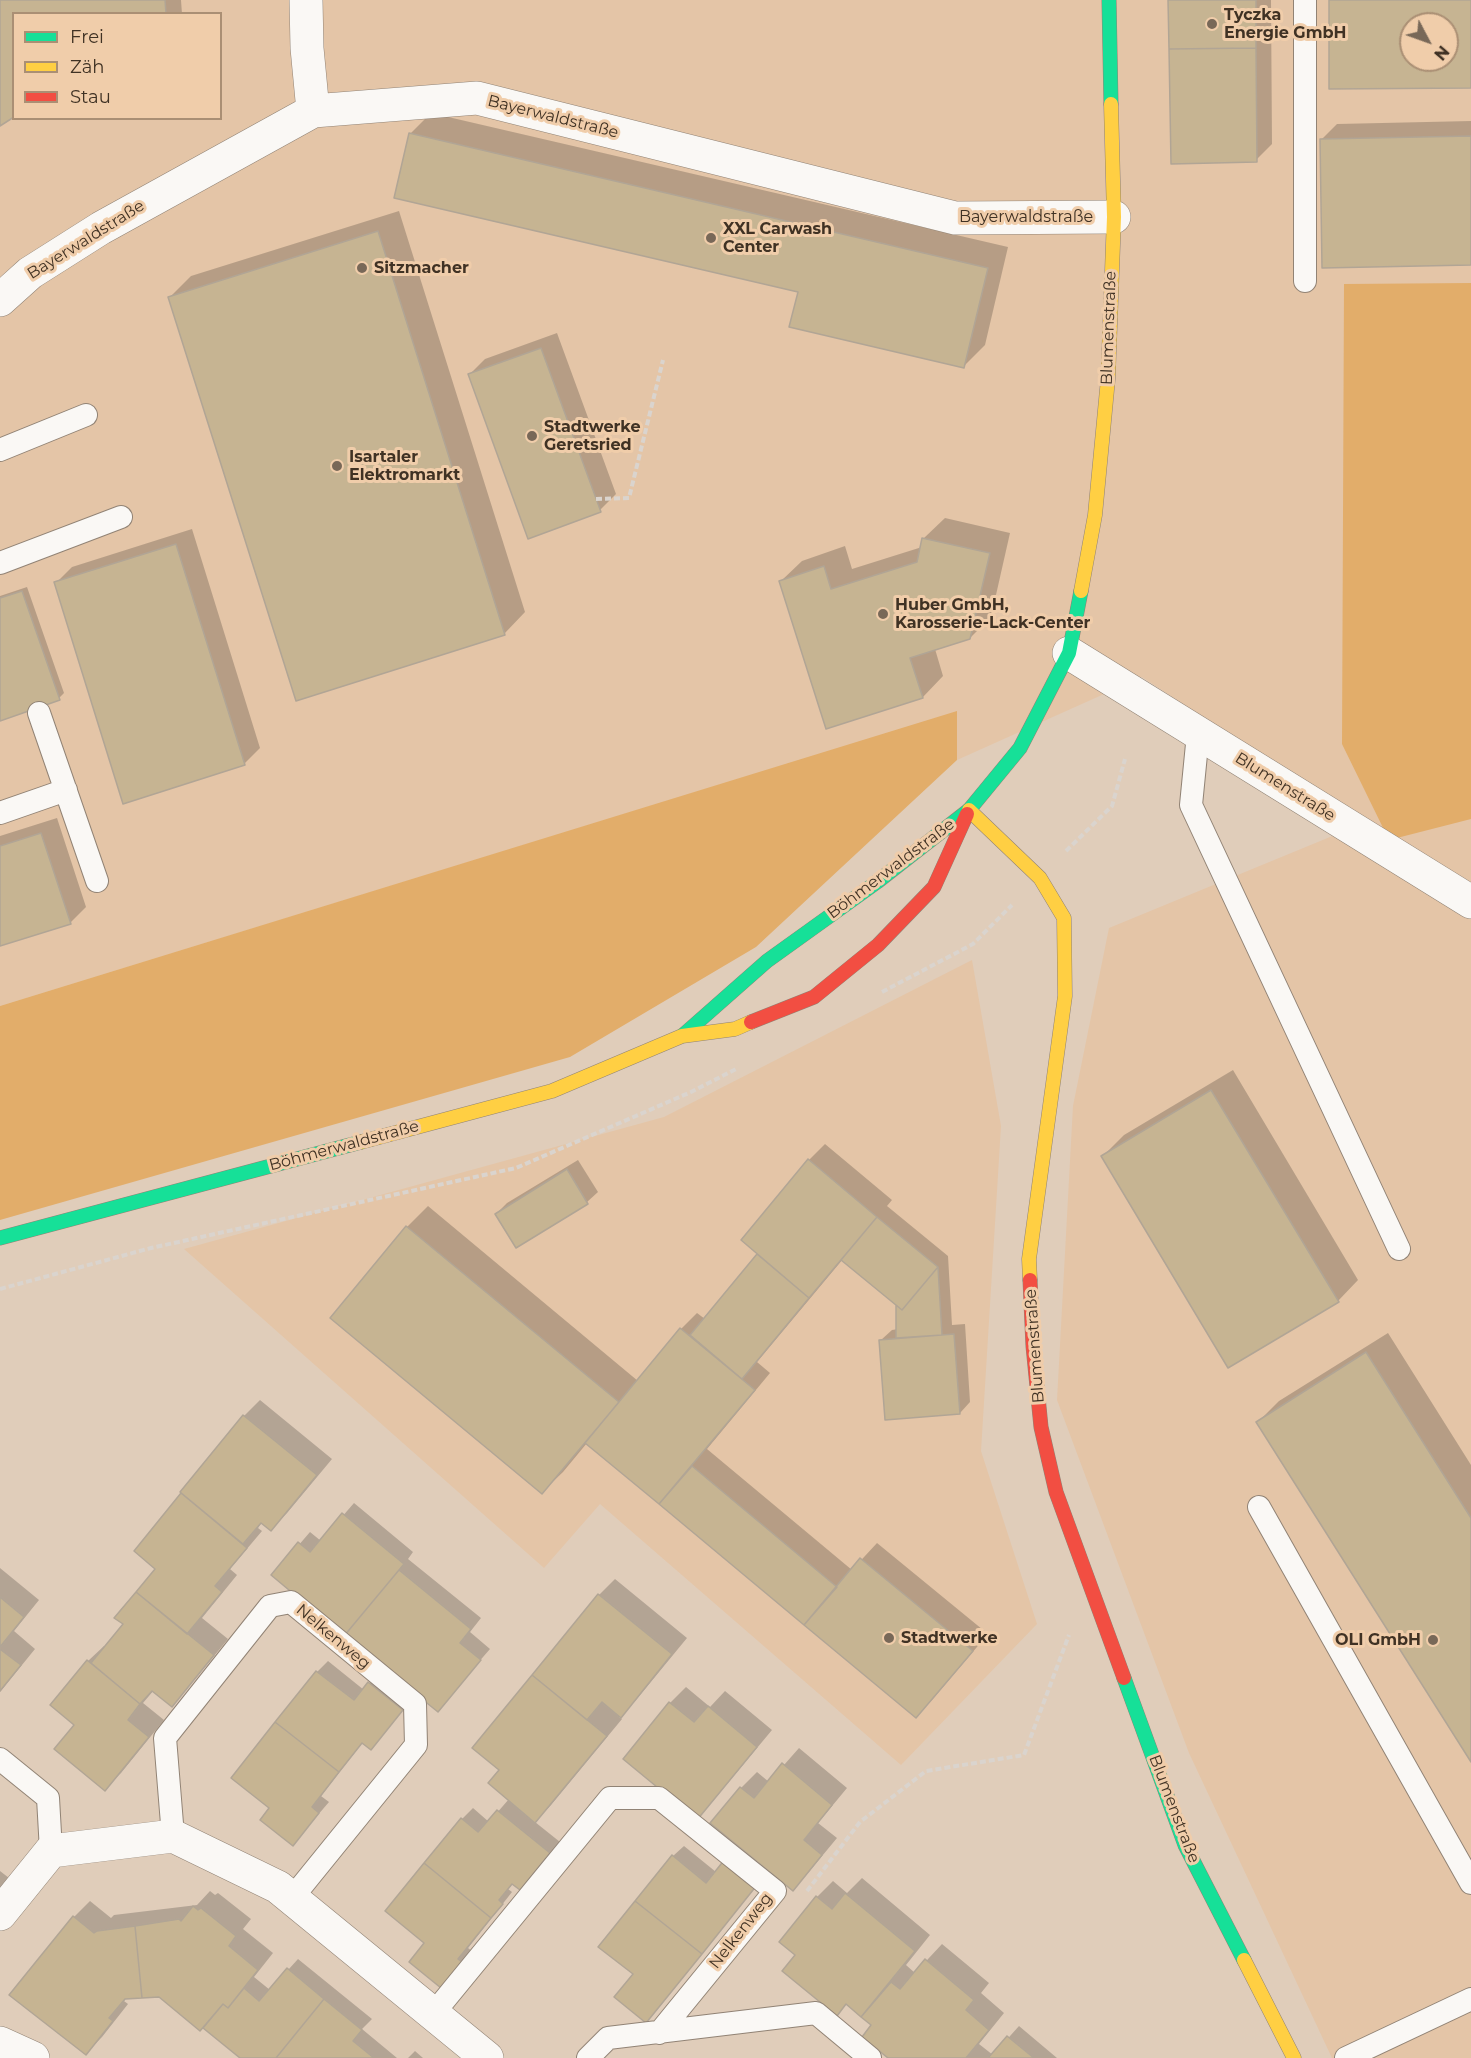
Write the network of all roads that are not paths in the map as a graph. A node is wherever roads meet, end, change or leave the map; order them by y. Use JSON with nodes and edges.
{"nodes":[{"id":1,"x":306,"y":0,"type":"edge"},
{"id":2,"x":1109,"y":0,"type":"edge"},
{"id":3,"x":1305,"y":0,"type":"edge"},
{"id":4,"x":313,"y":111,"type":"junction"},
{"id":5,"x":1114,"y":217,"type":"junction"},
{"id":6,"x":1305,"y":281,"type":"dead end"},
{"id":7,"x":0,"y":300,"type":"edge"},
{"id":8,"x":86,"y":415,"type":"dead end"},
{"id":9,"x":0,"y":450,"type":"edge"},
{"id":10,"x":121,"y":517,"type":"dead end"},
{"id":11,"x":0,"y":563,"type":"edge"},
{"id":12,"x":1069,"y":653,"type":"junction"},
{"id":13,"x":39,"y":713,"type":"dead end"},
{"id":14,"x":1198,"y":734,"type":"junction"},
{"id":15,"x":66,"y":790,"type":"junction"},
{"id":16,"x":969,"y":810,"type":"junction"},
{"id":17,"x":0,"y":813,"type":"edge"},
{"id":18,"x":97,"y":881,"type":"dead end"},
{"id":19,"x":1471,"y":902,"type":"edge"},
{"id":20,"x":682,"y":1036,"type":"junction"},
{"id":21,"x":0,"y":1238,"type":"edge"},
{"id":22,"x":1399,"y":1249,"type":"dead end"},
{"id":23,"x":1259,"y":1507,"type":"dead end"},
{"id":24,"x":0,"y":1759,"type":"edge"},
{"id":25,"x":173,"y":1836,"type":"junction"},
{"id":26,"x":51,"y":1851,"type":"junction"},
{"id":27,"x":1471,"y":1883,"type":"edge"},
{"id":28,"x":292,"y":1898,"type":"junction"},
{"id":29,"x":0,"y":1914,"type":"edge"},
{"id":30,"x":1471,"y":1999,"type":"edge"},
{"id":31,"x":434,"y":2014,"type":"junction"},
{"id":32,"x":659,"y":2033,"type":"junction"},
{"id":33,"x":0,"y":2043,"type":"edge"},
{"id":34,"x":33,"y":2058,"type":"edge"},
{"id":35,"x":488,"y":2058,"type":"edge"},
{"id":36,"x":588,"y":2058,"type":"edge"},
{"id":37,"x":870,"y":2058,"type":"edge"},
{"id":38,"x":1294,"y":2058,"type":"edge"},
{"id":39,"x":1346,"y":2058,"type":"edge"}],
"edges":[{"from":1,"to":4,"type":"street"},
{"from":2,"to":5,"type":"street","name":"Blumenstraße"},
{"from":3,"to":6,"type":"lane"},
{"from":4,"to":5,"type":"street","name":"Bayerwaldstraße"},
{"from":4,"to":7,"type":"street","name":"Bayerwaldstraße"},
{"from":5,"to":12,"type":"street","name":"Blumenstraße"},
{"from":8,"to":9,"type":"lane"},
{"from":10,"to":11,"type":"lane"},
{"from":12,"to":14,"type":"street","name":"Blumenstraße"},
{"from":12,"to":16,"type":"street","name":"Blumenstraße"},
{"from":13,"to":15,"type":"lane"},
{"from":14,"to":19,"type":"street","name":"Blumenstraße"},
{"from":14,"to":22,"type":"lane"},
{"from":15,"to":17,"type":"lane"},
{"from":15,"to":18,"type":"lane"},
{"from":16,"to":20,"type":"street","name":"Böhmerwaldstraße"},
{"from":16,"to":20,"type":"street","name":"Böhmerwaldstraße"},
{"from":16,"to":38,"type":"street","name":"Blumenstraße"},
{"from":20,"to":21,"type":"street","name":"Böhmerwaldstraße"},
{"from":23,"to":27,"type":"lane"},
{"from":24,"to":26,"type":"lane"},
{"from":25,"to":26,"type":"street"},
{"from":25,"to":28,"type":"street"},
{"from":25,"to":28,"type":"lane","name":"Nelkenweg"},
{"from":26,"to":29,"type":"street"},
{"from":28,"to":31,"type":"street"},
{"from":30,"to":39,"type":"lane"},
{"from":31,"to":32,"type":"lane","name":"Nelkenweg"},
{"from":31,"to":35,"type":"street"},
{"from":32,"to":36,"type":"lane"},
{"from":32,"to":37,"type":"lane"},
{"from":33,"to":34,"type":"street"}]}
